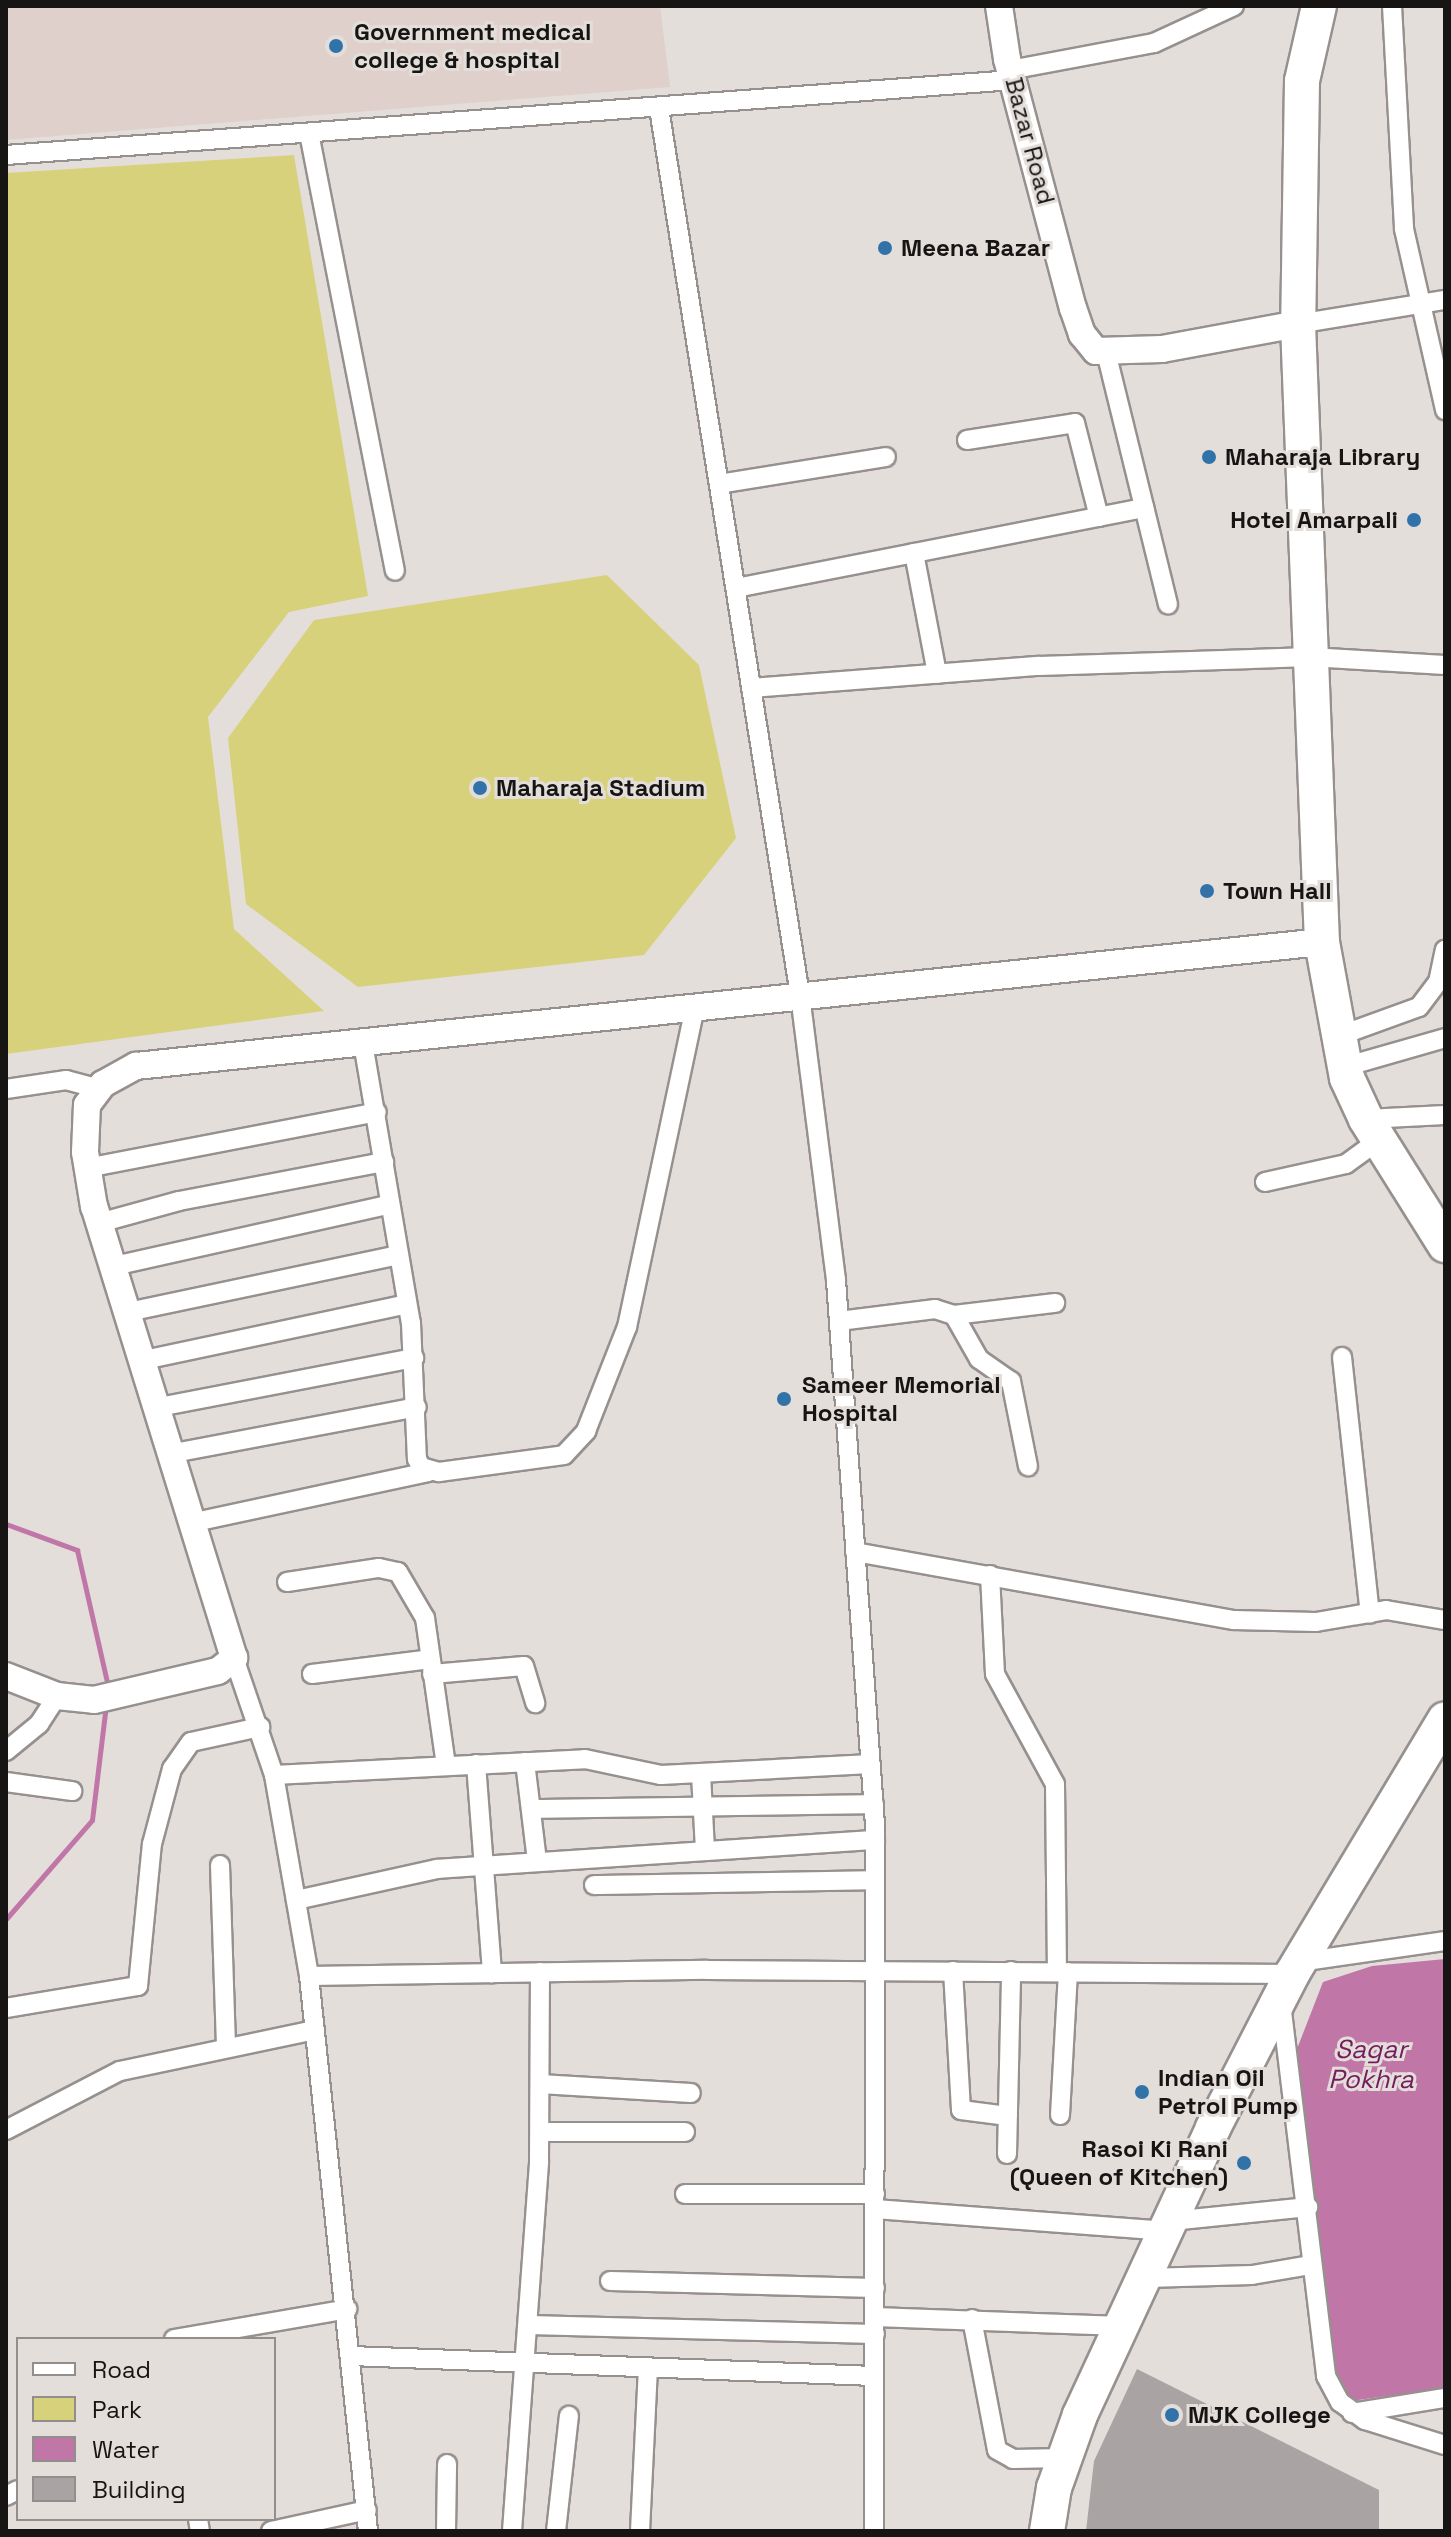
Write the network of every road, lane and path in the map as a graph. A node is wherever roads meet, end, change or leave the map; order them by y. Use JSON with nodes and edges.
{"nodes":[{"id":1,"x":999,"y":6,"type":"edge"},
{"id":2,"x":1234,"y":6,"type":"edge"},
{"id":3,"x":1319,"y":6,"type":"edge"},
{"id":4,"x":1392,"y":6,"type":"edge"},
{"id":5,"x":1012,"y":75,"type":"junction"},
{"id":6,"x":659,"y":108,"type":"junction"},
{"id":7,"x":309,"y":133,"type":"junction"},
{"id":8,"x":6,"y":155,"type":"edge"},
{"id":9,"x":1445,"y":300,"type":"edge"},
{"id":10,"x":1419,"y":304,"type":"junction"},
{"id":11,"x":1298,"y":324,"type":"junction"},
{"id":12,"x":1437,"y":344,"type":"edge"},
{"id":13,"x":1106,"y":352,"type":"junction"},
{"id":14,"x":1445,"y":410,"type":"edge"},
{"id":15,"x":967,"y":440,"type":"dead end"},
{"id":16,"x":886,"y":457,"type":"dead end"},
{"id":17,"x":719,"y":484,"type":"junction"},
{"id":18,"x":1144,"y":508,"type":"junction"},
{"id":19,"x":1099,"y":517,"type":"junction"},
{"id":20,"x":914,"y":553,"type":"junction"},
{"id":21,"x":395,"y":571,"type":"dead end"},
{"id":22,"x":736,"y":588,"type":"junction"},
{"id":23,"x":1168,"y":605,"type":"dead end"},
{"id":24,"x":1310,"y":657,"type":"junction"},
{"id":25,"x":1445,"y":665,"type":"edge"},
{"id":26,"x":937,"y":674,"type":"junction"},
{"id":27,"x":751,"y":688,"type":"junction"},
{"id":28,"x":1322,"y":942,"type":"junction"},
{"id":29,"x":1445,"y":950,"type":"edge"},
{"id":30,"x":800,"y":995,"type":"junction"},
{"id":31,"x":695,"y":1008,"type":"junction"},
{"id":32,"x":1445,"y":1038,"type":"edge"},
{"id":33,"x":363,"y":1043,"type":"junction"},
{"id":34,"x":1340,"y":1052,"type":"junction"},
{"id":35,"x":6,"y":1089,"type":"edge"},
{"id":36,"x":100,"y":1089,"type":"junction"},
{"id":37,"x":377,"y":1112,"type":"junction"},
{"id":38,"x":1445,"y":1115,"type":"edge"},
{"id":39,"x":1372,"y":1130,"type":"junction"},
{"id":40,"x":384,"y":1162,"type":"junction"},
{"id":41,"x":87,"y":1168,"type":"junction"},
{"id":42,"x":1265,"y":1182,"type":"dead end"},
{"id":43,"x":388,"y":1205,"type":"junction"},
{"id":44,"x":99,"y":1223,"type":"junction"},
{"id":45,"x":1445,"y":1245,"type":"edge"},
{"id":46,"x":398,"y":1255,"type":"junction"},
{"id":47,"x":114,"y":1266,"type":"junction"},
{"id":48,"x":1055,"y":1303,"type":"dead end"},
{"id":49,"x":407,"y":1304,"type":"junction"},
{"id":50,"x":128,"y":1312,"type":"junction"},
{"id":51,"x":954,"y":1315,"type":"junction"},
{"id":52,"x":839,"y":1321,"type":"junction"},
{"id":53,"x":1342,"y":1357,"type":"dead end"},
{"id":54,"x":414,"y":1358,"type":"junction"},
{"id":55,"x":144,"y":1360,"type":"junction"},
{"id":56,"x":159,"y":1407,"type":"junction"},
{"id":57,"x":417,"y":1407,"type":"junction"},
{"id":58,"x":174,"y":1453,"type":"junction"},
{"id":59,"x":1028,"y":1466,"type":"dead end"},
{"id":60,"x":429,"y":1472,"type":"junction"},
{"id":61,"x":195,"y":1522,"type":"junction"},
{"id":62,"x":855,"y":1552,"type":"junction"},
{"id":63,"x":990,"y":1575,"type":"junction"},
{"id":64,"x":287,"y":1582,"type":"dead end"},
{"id":65,"x":1370,"y":1613,"type":"junction"},
{"id":66,"x":1445,"y":1620,"type":"edge"},
{"id":67,"x":234,"y":1658,"type":"junction"},
{"id":68,"x":431,"y":1666,"type":"junction"},
{"id":69,"x":312,"y":1674,"type":"dead end"},
{"id":70,"x":6,"y":1676,"type":"edge"},
{"id":71,"x":57,"y":1696,"type":"junction"},
{"id":72,"x":535,"y":1703,"type":"dead end"},
{"id":73,"x":1445,"y":1719,"type":"edge"},
{"id":74,"x":260,"y":1727,"type":"junction"},
{"id":75,"x":6,"y":1751,"type":"edge"},
{"id":76,"x":525,"y":1762,"type":"junction"},
{"id":77,"x":476,"y":1764,"type":"junction"},
{"id":78,"x":871,"y":1764,"type":"junction"},
{"id":79,"x":446,"y":1766,"type":"junction"},
{"id":80,"x":701,"y":1774,"type":"junction"},
{"id":81,"x":274,"y":1775,"type":"junction"},
{"id":82,"x":6,"y":1782,"type":"edge"},
{"id":83,"x":72,"y":1791,"type":"dead end"},
{"id":84,"x":874,"y":1804,"type":"junction"},
{"id":85,"x":532,"y":1809,"type":"junction"},
{"id":86,"x":704,"y":1809,"type":"junction"},
{"id":87,"x":875,"y":1840,"type":"junction"},
{"id":88,"x":705,"y":1851,"type":"junction"},
{"id":89,"x":537,"y":1861,"type":"junction"},
{"id":90,"x":220,"y":1865,"type":"dead end"},
{"id":91,"x":487,"y":1865,"type":"junction"},
{"id":92,"x":875,"y":1880,"type":"junction"},
{"id":93,"x":594,"y":1885,"type":"dead end"},
{"id":94,"x":296,"y":1900,"type":"junction"},
{"id":95,"x":1445,"y":1941,"type":"edge"},
{"id":96,"x":875,"y":1970,"type":"junction"},
{"id":97,"x":953,"y":1971,"type":"junction"},
{"id":98,"x":1011,"y":1971,"type":"junction"},
{"id":99,"x":540,"y":1972,"type":"junction"},
{"id":100,"x":1063,"y":1972,"type":"junction"},
{"id":101,"x":492,"y":1973,"type":"junction"},
{"id":102,"x":309,"y":1976,"type":"junction"},
{"id":103,"x":1291,"y":1978,"type":"junction"},
{"id":104,"x":6,"y":2008,"type":"edge"},
{"id":105,"x":315,"y":2030,"type":"junction"},
{"id":106,"x":226,"y":2046,"type":"junction"},
{"id":107,"x":540,"y":2084,"type":"junction"},
{"id":108,"x":691,"y":2093,"type":"dead end"},
{"id":109,"x":1060,"y":2115,"type":"dead end"},
{"id":110,"x":1008,"y":2116,"type":"junction"},
{"id":111,"x":6,"y":2130,"type":"edge"},
{"id":112,"x":540,"y":2132,"type":"junction"},
{"id":113,"x":685,"y":2132,"type":"dead end"},
{"id":114,"x":1007,"y":2154,"type":"dead end"},
{"id":115,"x":685,"y":2194,"type":"dead end"},
{"id":116,"x":875,"y":2202,"type":"junction"},
{"id":117,"x":1308,"y":2207,"type":"junction"},
{"id":118,"x":1169,"y":2226,"type":"junction"},
{"id":119,"x":1311,"y":2265,"type":"junction"},
{"id":120,"x":1146,"y":2278,"type":"junction"},
{"id":121,"x":610,"y":2281,"type":"dead end"},
{"id":122,"x":875,"y":2288,"type":"junction"},
{"id":123,"x":347,"y":2309,"type":"junction"},
{"id":124,"x":972,"y":2319,"type":"junction"},
{"id":125,"x":529,"y":2325,"type":"junction"},
{"id":126,"x":875,"y":2325,"type":"junction"},
{"id":127,"x":1123,"y":2326,"type":"junction"},
{"id":128,"x":186,"y":2337,"type":"edge"},
{"id":129,"x":351,"y":2356,"type":"junction"},
{"id":130,"x":527,"y":2363,"type":"junction"},
{"id":131,"x":648,"y":2368,"type":"junction"},
{"id":132,"x":874,"y":2376,"type":"junction"},
{"id":133,"x":1445,"y":2398,"type":"edge"},
{"id":134,"x":1352,"y":2413,"type":"junction"},
{"id":135,"x":569,"y":2416,"type":"dead end"},
{"id":136,"x":1445,"y":2445,"type":"edge"},
{"id":137,"x":1063,"y":2458,"type":"junction"},
{"id":138,"x":447,"y":2464,"type":"dead end"},
{"id":139,"x":367,"y":2510,"type":"junction"},
{"id":140,"x":271,"y":2531,"type":"edge"},
{"id":141,"x":368,"y":2531,"type":"edge"},
{"id":142,"x":446,"y":2531,"type":"edge"},
{"id":143,"x":512,"y":2531,"type":"edge"},
{"id":144,"x":556,"y":2531,"type":"edge"},
{"id":145,"x":640,"y":2531,"type":"edge"},
{"id":146,"x":874,"y":2531,"type":"edge"},
{"id":147,"x":1047,"y":2531,"type":"edge"}],
"edges":[{"from":1,"to":5,"type":"street","name":"Bazar Road"},
{"from":2,"to":5,"type":"street"},
{"from":3,"to":11,"type":"highway"},
{"from":4,"to":10,"type":"street"},
{"from":5,"to":6,"type":"street"},
{"from":5,"to":13,"type":"street","name":"Bazar Road"},
{"from":6,"to":7,"type":"street"},
{"from":6,"to":17,"type":"street"},
{"from":7,"to":8,"type":"street"},
{"from":7,"to":21,"type":"street"},
{"from":9,"to":10,"type":"street"},
{"from":10,"to":11,"type":"street"},
{"from":10,"to":12,"type":"street"},
{"from":11,"to":13,"type":"street"},
{"from":11,"to":24,"type":"highway"},
{"from":12,"to":14,"type":"street"},
{"from":13,"to":18,"type":"street"},
{"from":15,"to":19,"type":"street"},
{"from":16,"to":17,"type":"street"},
{"from":17,"to":22,"type":"street"},
{"from":18,"to":19,"type":"street"},
{"from":18,"to":23,"type":"street"},
{"from":19,"to":20,"type":"street"},
{"from":20,"to":22,"type":"street"},
{"from":20,"to":26,"type":"street"},
{"from":22,"to":27,"type":"street"},
{"from":24,"to":25,"type":"street"},
{"from":24,"to":26,"type":"street"},
{"from":24,"to":28,"type":"highway"},
{"from":26,"to":27,"type":"street"},
{"from":27,"to":30,"type":"street"},
{"from":28,"to":30,"type":"street"},
{"from":28,"to":34,"type":"highway"},
{"from":29,"to":34,"type":"street"},
{"from":30,"to":31,"type":"street"},
{"from":30,"to":52,"type":"street"},
{"from":31,"to":33,"type":"street"},
{"from":31,"to":60,"type":"street"},
{"from":32,"to":34,"type":"street"},
{"from":33,"to":36,"type":"street"},
{"from":33,"to":37,"type":"street"},
{"from":34,"to":39,"type":"highway"},
{"from":35,"to":36,"type":"street"},
{"from":36,"to":41,"type":"street"},
{"from":37,"to":40,"type":"street"},
{"from":37,"to":41,"type":"street"},
{"from":38,"to":39,"type":"street"},
{"from":39,"to":42,"type":"street"},
{"from":39,"to":45,"type":"highway"},
{"from":40,"to":43,"type":"street"},
{"from":40,"to":44,"type":"street"},
{"from":41,"to":44,"type":"street"},
{"from":43,"to":46,"type":"street"},
{"from":43,"to":47,"type":"street"},
{"from":44,"to":47,"type":"street"},
{"from":46,"to":49,"type":"street"},
{"from":46,"to":50,"type":"street"},
{"from":47,"to":50,"type":"street"},
{"from":48,"to":51,"type":"street"},
{"from":49,"to":54,"type":"street"},
{"from":49,"to":55,"type":"street"},
{"from":50,"to":55,"type":"street"},
{"from":51,"to":52,"type":"street"},
{"from":51,"to":59,"type":"street"},
{"from":52,"to":62,"type":"street"},
{"from":53,"to":65,"type":"street"},
{"from":54,"to":56,"type":"street"},
{"from":54,"to":57,"type":"street"},
{"from":55,"to":56,"type":"street"},
{"from":56,"to":58,"type":"street"},
{"from":57,"to":58,"type":"street"},
{"from":57,"to":60,"type":"street"},
{"from":58,"to":61,"type":"street"},
{"from":60,"to":61,"type":"street"},
{"from":61,"to":67,"type":"street"},
{"from":62,"to":63,"type":"street"},
{"from":62,"to":78,"type":"street"},
{"from":63,"to":65,"type":"street"},
{"from":63,"to":100,"type":"street"},
{"from":64,"to":68,"type":"street"},
{"from":65,"to":66,"type":"street"},
{"from":67,"to":71,"type":"street"},
{"from":67,"to":74,"type":"street"},
{"from":68,"to":69,"type":"street"},
{"from":68,"to":72,"type":"street"},
{"from":68,"to":79,"type":"street"},
{"from":70,"to":71,"type":"street"},
{"from":71,"to":75,"type":"street"},
{"from":73,"to":103,"type":"highway"},
{"from":74,"to":81,"type":"street"},
{"from":74,"to":104,"type":"street"},
{"from":76,"to":77,"type":"street"},
{"from":76,"to":80,"type":"street"},
{"from":76,"to":85,"type":"street"},
{"from":77,"to":79,"type":"street"},
{"from":77,"to":91,"type":"street"},
{"from":78,"to":80,"type":"street"},
{"from":78,"to":84,"type":"street"},
{"from":79,"to":81,"type":"street"},
{"from":80,"to":86,"type":"street"},
{"from":81,"to":94,"type":"street"},
{"from":82,"to":83,"type":"street"},
{"from":84,"to":86,"type":"street"},
{"from":84,"to":87,"type":"street"},
{"from":85,"to":86,"type":"street"},
{"from":85,"to":89,"type":"street"},
{"from":86,"to":88,"type":"street"},
{"from":87,"to":88,"type":"street"},
{"from":87,"to":92,"type":"street"},
{"from":88,"to":89,"type":"street"},
{"from":89,"to":91,"type":"street"},
{"from":90,"to":106,"type":"street"},
{"from":91,"to":94,"type":"street"},
{"from":91,"to":101,"type":"street"},
{"from":92,"to":93,"type":"street"},
{"from":92,"to":96,"type":"street"},
{"from":94,"to":102,"type":"street"},
{"from":95,"to":103,"type":"street"},
{"from":96,"to":97,"type":"street"},
{"from":96,"to":99,"type":"street"},
{"from":96,"to":116,"type":"street"},
{"from":97,"to":98,"type":"street"},
{"from":97,"to":110,"type":"street"},
{"from":98,"to":100,"type":"street"},
{"from":98,"to":110,"type":"street"},
{"from":99,"to":101,"type":"street"},
{"from":99,"to":107,"type":"street"},
{"from":100,"to":103,"type":"street"},
{"from":100,"to":109,"type":"street"},
{"from":101,"to":102,"type":"street"},
{"from":102,"to":105,"type":"street"},
{"from":103,"to":117,"type":"street"},
{"from":103,"to":118,"type":"highway"},
{"from":105,"to":106,"type":"street"},
{"from":105,"to":123,"type":"street"},
{"from":106,"to":111,"type":"street"},
{"from":107,"to":108,"type":"street"},
{"from":107,"to":112,"type":"street"},
{"from":110,"to":114,"type":"street"},
{"from":112,"to":113,"type":"street"},
{"from":112,"to":125,"type":"street"},
{"from":115,"to":116,"type":"street"},
{"from":116,"to":118,"type":"street"},
{"from":116,"to":122,"type":"street"},
{"from":117,"to":118,"type":"street"},
{"from":117,"to":119,"type":"street"},
{"from":118,"to":120,"type":"highway"},
{"from":119,"to":120,"type":"street"},
{"from":119,"to":134,"type":"street"},
{"from":120,"to":127,"type":"highway"},
{"from":121,"to":122,"type":"street"},
{"from":122,"to":126,"type":"street"},
{"from":123,"to":128,"type":"street"},
{"from":123,"to":129,"type":"street"},
{"from":124,"to":126,"type":"street"},
{"from":124,"to":127,"type":"street"},
{"from":124,"to":137,"type":"street"},
{"from":125,"to":126,"type":"street"},
{"from":125,"to":130,"type":"street"},
{"from":126,"to":132,"type":"street"},
{"from":127,"to":137,"type":"highway"},
{"from":129,"to":130,"type":"street"},
{"from":129,"to":139,"type":"street"},
{"from":130,"to":131,"type":"street"},
{"from":130,"to":143,"type":"street"},
{"from":131,"to":132,"type":"street"},
{"from":131,"to":145,"type":"street"},
{"from":132,"to":146,"type":"street"},
{"from":133,"to":134,"type":"street"},
{"from":134,"to":136,"type":"street"},
{"from":135,"to":144,"type":"street"},
{"from":137,"to":147,"type":"highway"},
{"from":138,"to":142,"type":"street"},
{"from":139,"to":140,"type":"street"},
{"from":139,"to":141,"type":"street"}]}
